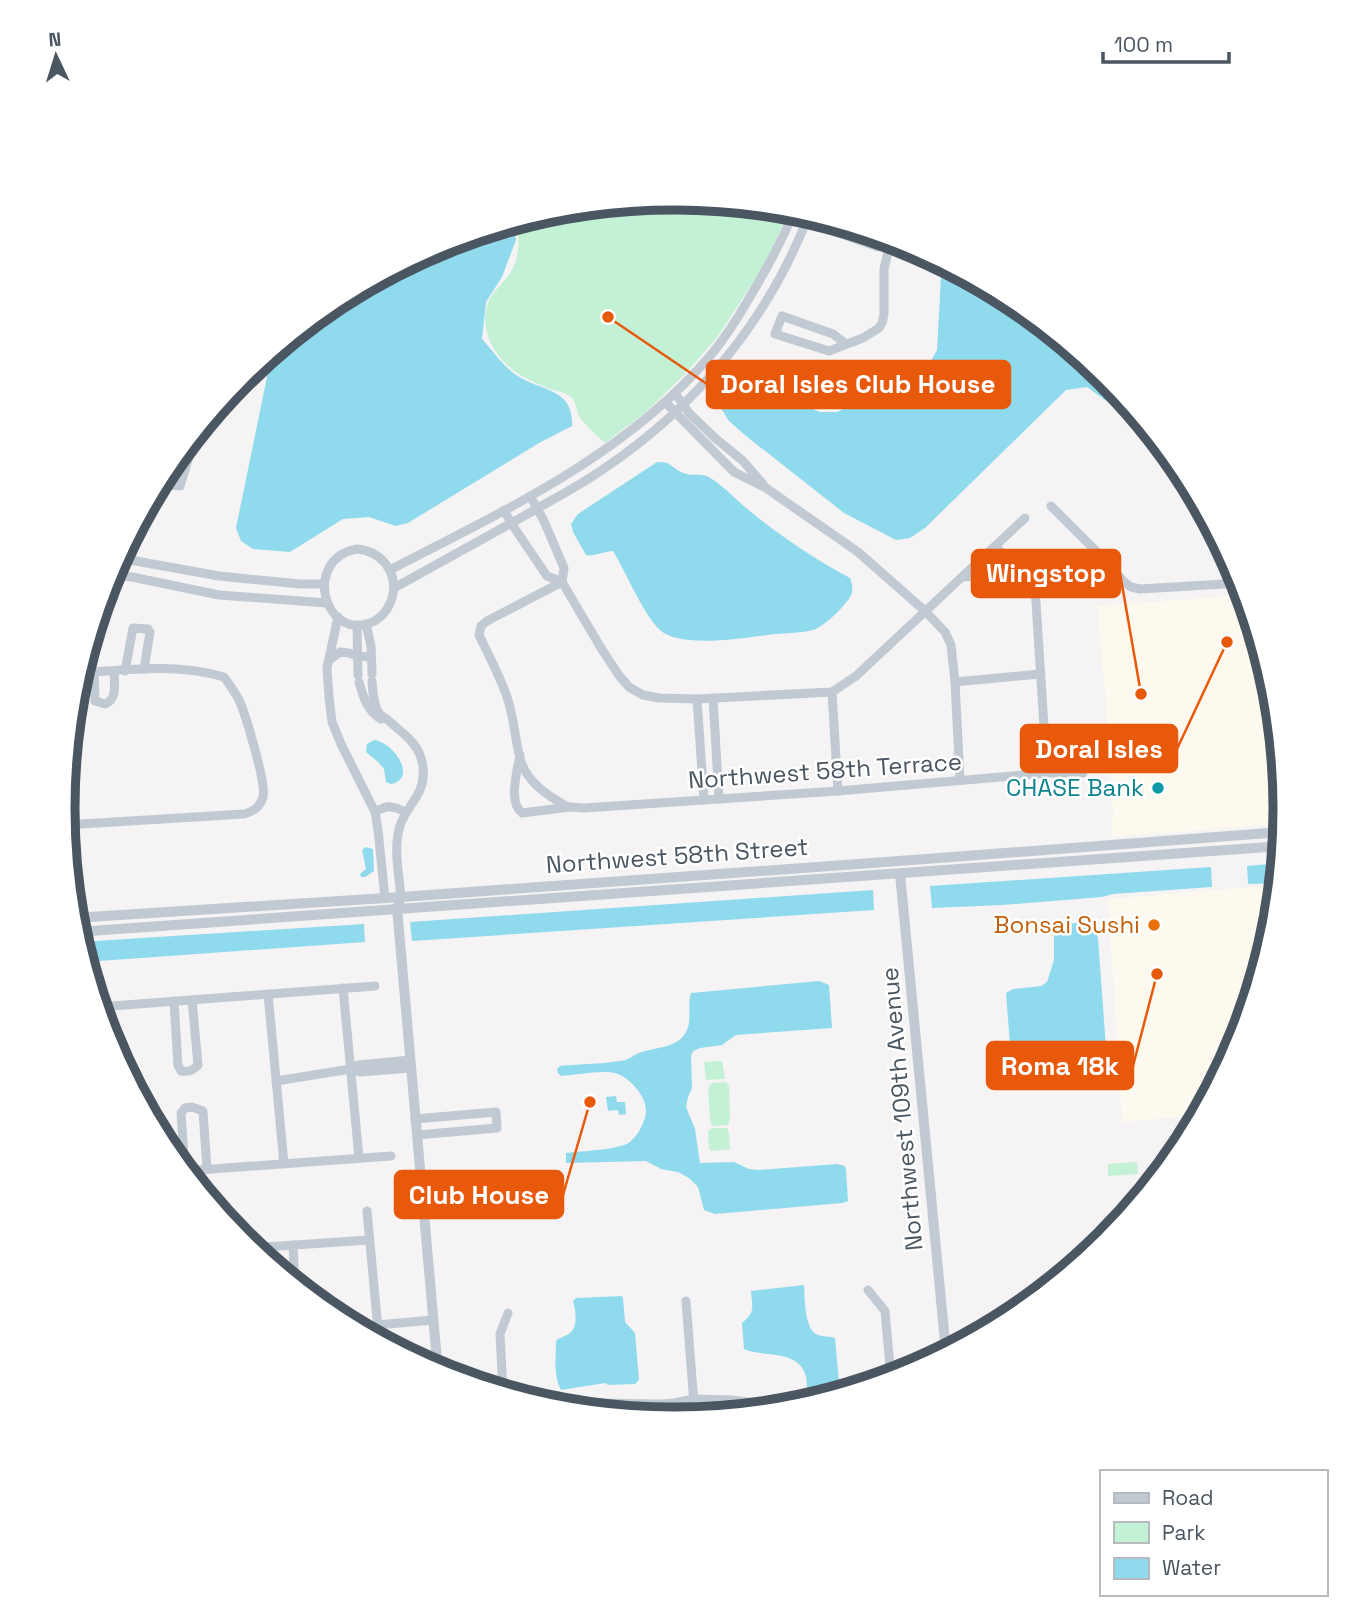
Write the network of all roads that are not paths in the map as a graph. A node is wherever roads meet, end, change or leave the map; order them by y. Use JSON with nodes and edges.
{"nodes":[{"id":1,"x":790,"y":221,"type":"edge"},
{"id":2,"x":805,"y":224,"type":"edge"},
{"id":3,"x":846,"y":235,"type":"edge"},
{"id":4,"x":879,"y":246,"type":"edge"},
{"id":5,"x":888,"y":250,"type":"edge"},
{"id":6,"x":846,"y":344,"type":"junction"},
{"id":7,"x":675,"y":393,"type":"junction"},
{"id":8,"x":665,"y":402,"type":"junction"},
{"id":9,"x":684,"y":405,"type":"junction"},
{"id":10,"x":675,"y":413,"type":"junction"},
{"id":11,"x":189,"y":458,"type":"edge"},
{"id":12,"x":170,"y":485,"type":"edge"},
{"id":13,"x":766,"y":488,"type":"junction"},
{"id":14,"x":530,"y":496,"type":"junction"},
{"id":15,"x":1051,"y":506,"type":"dead end"},
{"id":16,"x":537,"y":509,"type":"junction"},
{"id":17,"x":504,"y":510,"type":"junction"},
{"id":18,"x":1025,"y":519,"type":"dead end"},
{"id":19,"x":511,"y":523,"type":"junction"},
{"id":20,"x":996,"y":547,"type":"junction"},
{"id":21,"x":130,"y":560,"type":"edge"},
{"id":22,"x":390,"y":570,"type":"junction"},
{"id":23,"x":1022,"y":574,"type":"junction"},
{"id":24,"x":122,"y":576,"type":"edge"},
{"id":25,"x":962,"y":577,"type":"junction"},
{"id":26,"x":562,"y":582,"type":"junction"},
{"id":27,"x":324,"y":584,"type":"junction"},
{"id":28,"x":1229,"y":584,"type":"edge"},
{"id":29,"x":394,"y":588,"type":"junction"},
{"id":30,"x":327,"y":603,"type":"junction"},
{"id":31,"x":925,"y":611,"type":"junction"},
{"id":32,"x":338,"y":617,"type":"junction"},
{"id":33,"x":362,"y":625,"type":"junction"},
{"id":34,"x":357,"y":656,"type":"junction"},
{"id":35,"x":371,"y":657,"type":"junction"},
{"id":36,"x":329,"y":660,"type":"junction"},
{"id":37,"x":144,"y":669,"type":"junction"},
{"id":38,"x":114,"y":671,"type":"junction"},
{"id":39,"x":125,"y":671,"type":"junction"},
{"id":40,"x":94,"y":673,"type":"joint"},
{"id":41,"x":1040,"y":674,"type":"junction"},
{"id":42,"x":955,"y":682,"type":"junction"},
{"id":43,"x":832,"y":692,"type":"junction"},
{"id":44,"x":713,"y":698,"type":"junction"},
{"id":45,"x":697,"y":699,"type":"junction"},
{"id":46,"x":392,"y":724,"type":"junction"},
{"id":47,"x":520,"y":755,"type":"junction"},
{"id":48,"x":1047,"y":774,"type":"junction"},
{"id":49,"x":1083,"y":774,"type":"dead end"},
{"id":50,"x":960,"y":780,"type":"junction"},
{"id":51,"x":838,"y":791,"type":"junction"},
{"id":52,"x":719,"y":799,"type":"junction"},
{"id":53,"x":704,"y":800,"type":"junction"},
{"id":54,"x":570,"y":807,"type":"junction"},
{"id":55,"x":375,"y":813,"type":"junction"},
{"id":56,"x":406,"y":813,"type":"junction"},
{"id":57,"x":76,"y":824,"type":"edge"},
{"id":58,"x":1272,"y":833,"type":"edge"},
{"id":59,"x":1271,"y":847,"type":"edge"},
{"id":60,"x":899,"y":861,"type":"junction"},
{"id":61,"x":900,"y":874,"type":"junction"},
{"id":62,"x":401,"y":897,"type":"junction"},
{"id":63,"x":385,"y":898,"type":"junction"},
{"id":64,"x":397,"y":910,"type":"junction"},
{"id":65,"x":86,"y":917,"type":"edge"},
{"id":66,"x":88,"y":931,"type":"edge"},
{"id":67,"x":375,"y":986,"type":"dead end"},
{"id":68,"x":343,"y":988,"type":"junction"},
{"id":69,"x":268,"y":994,"type":"junction"},
{"id":70,"x":192,"y":1000,"type":"junction"},
{"id":71,"x":174,"y":1001,"type":"junction"},
{"id":72,"x":109,"y":1006,"type":"edge"},
{"id":73,"x":411,"y":1064,"type":"junction"},
{"id":74,"x":351,"y":1069,"type":"junction"},
{"id":75,"x":275,"y":1081,"type":"junction"},
{"id":76,"x":415,"y":1119,"type":"junction"},
{"id":77,"x":417,"y":1135,"type":"junction"},
{"id":78,"x":184,"y":1152,"type":"edge"},
{"id":79,"x":391,"y":1156,"type":"dead end"},
{"id":80,"x":359,"y":1158,"type":"junction"},
{"id":81,"x":284,"y":1164,"type":"junction"},
{"id":82,"x":207,"y":1169,"type":"junction"},
{"id":83,"x":197,"y":1170,"type":"edge"},
{"id":84,"x":367,"y":1211,"type":"dead end"},
{"id":85,"x":369,"y":1240,"type":"junction"},
{"id":86,"x":293,"y":1245,"type":"junction"},
{"id":87,"x":266,"y":1247,"type":"edge"},
{"id":88,"x":294,"y":1271,"type":"edge"},
{"id":89,"x":868,"y":1290,"type":"dead end"},
{"id":90,"x":686,"y":1301,"type":"dead end"},
{"id":91,"x":508,"y":1313,"type":"dead end"},
{"id":92,"x":433,"y":1320,"type":"junction"},
{"id":93,"x":377,"y":1325,"type":"junction"},
{"id":94,"x":377,"y":1328,"type":"edge"},
{"id":95,"x":945,"y":1343,"type":"edge"},
{"id":96,"x":437,"y":1358,"type":"edge"},
{"id":97,"x":890,"y":1367,"type":"edge"},
{"id":98,"x":502,"y":1382,"type":"edge"},
{"id":99,"x":694,"y":1399,"type":"junction"},
{"id":100,"x":749,"y":1402,"type":"edge"},
{"id":101,"x":607,"y":1403,"type":"edge"},
{"id":102,"x":694,"y":1406,"type":"edge"}],
"edges":[{"from":1,"to":7,"type":"street"},
{"from":2,"to":9,"type":"street"},
{"from":3,"to":4,"type":"street"},
{"from":5,"to":6,"type":"street"},
{"from":6,"to":6,"type":"street"},
{"from":7,"to":8,"type":"street"},
{"from":7,"to":9,"type":"street"},
{"from":8,"to":10,"type":"street"},
{"from":8,"to":14,"type":"street"},
{"from":9,"to":10,"type":"street"},
{"from":9,"to":13,"type":"street"},
{"from":10,"to":13,"type":"street"},
{"from":10,"to":16,"type":"street"},
{"from":11,"to":12,"type":"street"},
{"from":13,"to":31,"type":"street"},
{"from":14,"to":16,"type":"street"},
{"from":14,"to":17,"type":"street"},
{"from":15,"to":28,"type":"street"},
{"from":16,"to":19,"type":"street"},
{"from":16,"to":26,"type":"street"},
{"from":17,"to":19,"type":"street"},
{"from":17,"to":22,"type":"street"},
{"from":18,"to":20,"type":"street"},
{"from":19,"to":26,"type":"street"},
{"from":19,"to":29,"type":"street"},
{"from":20,"to":23,"type":"street"},
{"from":20,"to":25,"type":"street"},
{"from":21,"to":27,"type":"street"},
{"from":22,"to":27,"type":"street"},
{"from":22,"to":29,"type":"street"},
{"from":23,"to":25,"type":"street"},
{"from":23,"to":41,"type":"street"},
{"from":24,"to":30,"type":"street"},
{"from":25,"to":31,"type":"street"},
{"from":26,"to":45,"type":"street"},
{"from":26,"to":47,"type":"street"},
{"from":27,"to":30,"type":"street"},
{"from":29,"to":33,"type":"street"},
{"from":30,"to":32,"type":"street"},
{"from":31,"to":42,"type":"street"},
{"from":31,"to":43,"type":"street"},
{"from":32,"to":33,"type":"street"},
{"from":32,"to":36,"type":"street"},
{"from":33,"to":34,"type":"street"},
{"from":33,"to":35,"type":"street"},
{"from":34,"to":35,"type":"street"},
{"from":34,"to":36,"type":"street"},
{"from":34,"to":46,"type":"street"},
{"from":35,"to":46,"type":"street"},
{"from":36,"to":55,"type":"street"},
{"from":37,"to":39,"type":"street"},
{"from":37,"to":39,"type":"street"},
{"from":37,"to":57,"type":"street"},
{"from":38,"to":39,"type":"street"},
{"from":38,"to":40,"type":"street"},
{"from":38,"to":40,"type":"street"},
{"from":41,"to":42,"type":"street"},
{"from":41,"to":48,"type":"street"},
{"from":42,"to":50,"type":"street"},
{"from":43,"to":44,"type":"street"},
{"from":43,"to":51,"type":"street"},
{"from":44,"to":45,"type":"street"},
{"from":44,"to":52,"type":"street"},
{"from":45,"to":53,"type":"street"},
{"from":46,"to":56,"type":"street"},
{"from":47,"to":54,"type":"street"},
{"from":47,"to":54,"type":"street","name":"Northwest 58th Terrace"},
{"from":48,"to":49,"type":"street","name":"Northwest 58th Terrace"},
{"from":48,"to":50,"type":"street","name":"Northwest 58th Terrace"},
{"from":50,"to":51,"type":"street","name":"Northwest 58th Terrace"},
{"from":51,"to":52,"type":"street","name":"Northwest 58th Terrace"},
{"from":52,"to":53,"type":"street","name":"Northwest 58th Terrace"},
{"from":53,"to":54,"type":"street","name":"Northwest 58th Terrace"},
{"from":55,"to":56,"type":"street"},
{"from":55,"to":63,"type":"street"},
{"from":56,"to":62,"type":"street"},
{"from":58,"to":60,"type":"street","name":"Northwest 58th Street"},
{"from":59,"to":61,"type":"street","name":"Northwest 58th Street"},
{"from":60,"to":61,"type":"street","name":"Northwest 109th Avenue"},
{"from":60,"to":62,"type":"street","name":"Northwest 58th Street"},
{"from":61,"to":64,"type":"street","name":"Northwest 58th Street"},
{"from":61,"to":95,"type":"street","name":"Northwest 109th Avenue"},
{"from":62,"to":63,"type":"street","name":"Northwest 58th Street"},
{"from":62,"to":64,"type":"street"},
{"from":63,"to":64,"type":"street"},
{"from":63,"to":65,"type":"street","name":"Northwest 58th Street"},
{"from":64,"to":66,"type":"street","name":"Northwest 58th Street"},
{"from":64,"to":73,"type":"street"},
{"from":67,"to":68,"type":"street"},
{"from":68,"to":69,"type":"street"},
{"from":68,"to":74,"type":"street"},
{"from":69,"to":70,"type":"street"},
{"from":69,"to":75,"type":"street"},
{"from":70,"to":71,"type":"street"},
{"from":70,"to":71,"type":"street"},
{"from":71,"to":72,"type":"street"},
{"from":73,"to":74,"type":"street"},
{"from":73,"to":76,"type":"street"},
{"from":74,"to":75,"type":"street"},
{"from":74,"to":80,"type":"street"},
{"from":75,"to":81,"type":"street"},
{"from":76,"to":77,"type":"street"},
{"from":76,"to":77,"type":"street"},
{"from":77,"to":92,"type":"street"},
{"from":78,"to":82,"type":"street"},
{"from":79,"to":80,"type":"street"},
{"from":80,"to":81,"type":"street"},
{"from":81,"to":82,"type":"street"},
{"from":82,"to":83,"type":"street"},
{"from":84,"to":85,"type":"street"},
{"from":85,"to":86,"type":"street"},
{"from":85,"to":93,"type":"street"},
{"from":86,"to":87,"type":"street"},
{"from":86,"to":88,"type":"street"},
{"from":89,"to":97,"type":"street"},
{"from":90,"to":99,"type":"street"},
{"from":91,"to":98,"type":"street"},
{"from":92,"to":93,"type":"street"},
{"from":92,"to":96,"type":"street"},
{"from":93,"to":94,"type":"street"},
{"from":99,"to":100,"type":"street"},
{"from":99,"to":101,"type":"street"},
{"from":99,"to":102,"type":"street"}]}
